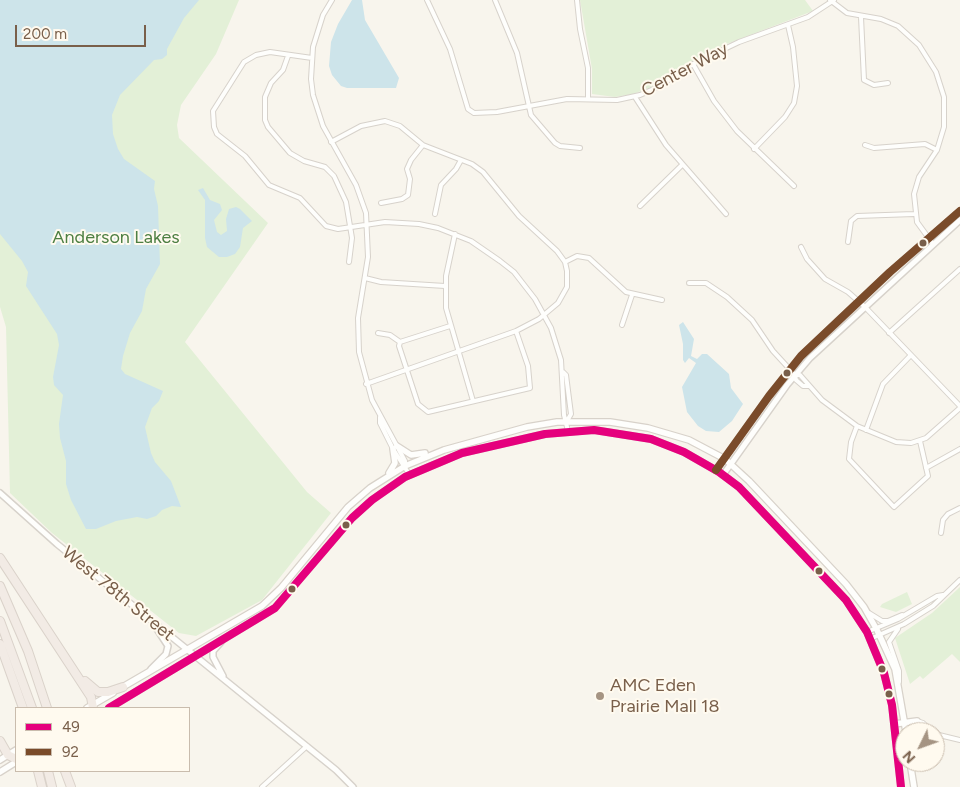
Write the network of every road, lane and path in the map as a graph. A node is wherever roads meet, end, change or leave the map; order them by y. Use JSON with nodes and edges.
{"nodes":[{"id":1,"x":332,"y":0,"type":"edge"},
{"id":2,"x":427,"y":0,"type":"edge"},
{"id":3,"x":495,"y":0,"type":"edge"},
{"id":4,"x":577,"y":0,"type":"edge"},
{"id":5,"x":832,"y":1,"type":"edge"},
{"id":6,"x":861,"y":17,"type":"junction"},
{"id":7,"x":788,"y":25,"type":"junction"},
{"id":8,"x":288,"y":56,"type":"junction"},
{"id":9,"x":312,"y":58,"type":"junction"},
{"id":10,"x":692,"y":64,"type":"junction"},
{"id":11,"x":888,"y":83,"type":"dead end"},
{"id":12,"x":635,"y":97,"type":"junction"},
{"id":13,"x":588,"y":98,"type":"junction"},
{"id":14,"x":528,"y":106,"type":"junction"},
{"id":15,"x":331,"y":142,"type":"junction"},
{"id":16,"x":423,"y":145,"type":"junction"},
{"id":17,"x":865,"y":145,"type":"dead end"},
{"id":18,"x":580,"y":148,"type":"dead end"},
{"id":19,"x":754,"y":149,"type":"junction"},
{"id":20,"x":937,"y":150,"type":"junction"},
{"id":21,"x":461,"y":160,"type":"junction"},
{"id":22,"x":682,"y":165,"type":"junction"},
{"id":23,"x":794,"y":186,"type":"dead end"},
{"id":24,"x":381,"y":203,"type":"dead end"},
{"id":25,"x":640,"y":206,"type":"dead end"},
{"id":26,"x":960,"y":210,"type":"edge"},
{"id":27,"x":435,"y":214,"type":"dead end"},
{"id":28,"x":726,"y":214,"type":"dead end"},
{"id":29,"x":914,"y":214,"type":"junction"},
{"id":30,"x":960,"y":220,"type":"edge"},
{"id":31,"x":367,"y":224,"type":"junction"},
{"id":32,"x":350,"y":226,"type":"junction"},
{"id":33,"x":455,"y":234,"type":"junction"},
{"id":34,"x":928,"y":239,"type":"junction"},
{"id":35,"x":848,"y":242,"type":"dead end"},
{"id":36,"x":933,"y":244,"type":"junction"},
{"id":37,"x":801,"y":247,"type":"dead end"},
{"id":38,"x":349,"y":262,"type":"dead end"},
{"id":39,"x":565,"y":262,"type":"junction"},
{"id":40,"x":960,"y":269,"type":"edge"},
{"id":41,"x":365,"y":278,"type":"junction"},
{"id":42,"x":689,"y":283,"type":"dead end"},
{"id":43,"x":445,"y":286,"type":"junction"},
{"id":44,"x":632,"y":295,"type":"junction"},
{"id":45,"x":662,"y":300,"type":"dead end"},
{"id":46,"x":858,"y":302,"type":"junction"},
{"id":47,"x":865,"y":307,"type":"junction"},
{"id":48,"x":545,"y":314,"type":"junction"},
{"id":49,"x":622,"y":325,"type":"dead end"},
{"id":50,"x":450,"y":326,"type":"junction"},
{"id":51,"x":516,"y":331,"type":"junction"},
{"id":52,"x":378,"y":333,"type":"dead end"},
{"id":53,"x":889,"y":333,"type":"junction"},
{"id":54,"x":400,"y":342,"type":"junction"},
{"id":55,"x":458,"y":352,"type":"junction"},
{"id":56,"x":911,"y":356,"type":"junction"},
{"id":57,"x":790,"y":368,"type":"junction"},
{"id":58,"x":407,"y":370,"type":"junction"},
{"id":59,"x":795,"y":375,"type":"junction"},
{"id":60,"x":366,"y":384,"type":"junction"},
{"id":61,"x":473,"y":401,"type":"junction"},
{"id":62,"x":960,"y":407,"type":"edge"},
{"id":63,"x":567,"y":421,"type":"junction"},
{"id":64,"x":857,"y":426,"type":"junction"},
{"id":65,"x":866,"y":430,"type":"junction"},
{"id":66,"x":568,"y":431,"type":"junction"},
{"id":67,"x":920,"y":441,"type":"junction"},
{"id":68,"x":461,"y":445,"type":"junction"},
{"id":69,"x":395,"y":448,"type":"junction"},
{"id":70,"x":960,"y":449,"type":"edge"},
{"id":71,"x":725,"y":459,"type":"junction"},
{"id":72,"x":732,"y":464,"type":"junction"},
{"id":73,"x":405,"y":466,"type":"junction"},
{"id":74,"x":926,"y":468,"type":"junction"},
{"id":75,"x":716,"y":470,"type":"junction"},
{"id":76,"x":410,"y":474,"type":"junction"},
{"id":77,"x":723,"y":475,"type":"junction"},
{"id":78,"x":384,"y":478,"type":"junction"},
{"id":79,"x":0,"y":494,"type":"edge"},
{"id":80,"x":960,"y":508,"type":"edge"},
{"id":81,"x":941,"y":533,"type":"dead end"},
{"id":82,"x":0,"y":558,"type":"edge"},
{"id":83,"x":960,"y":580,"type":"edge"},
{"id":84,"x":0,"y":586,"type":"edge"},
{"id":85,"x":943,"y":595,"type":"junction"},
{"id":86,"x":866,"y":611,"type":"junction"},
{"id":87,"x":907,"y":615,"type":"junction"},
{"id":88,"x":146,"y":617,"type":"junction"},
{"id":89,"x":0,"y":621,"type":"edge"},
{"id":90,"x":904,"y":624,"type":"junction"},
{"id":91,"x":867,"y":632,"type":"junction"},
{"id":92,"x":879,"y":633,"type":"junction"},
{"id":93,"x":870,"y":639,"type":"junction"},
{"id":94,"x":222,"y":642,"type":"junction"},
{"id":95,"x":0,"y":644,"type":"edge"},
{"id":96,"x":188,"y":650,"type":"junction"},
{"id":97,"x":65,"y":655,"type":"junction"},
{"id":98,"x":196,"y":656,"type":"junction"},
{"id":99,"x":144,"y":675,"type":"junction"},
{"id":100,"x":224,"y":679,"type":"junction"},
{"id":101,"x":123,"y":687,"type":"junction"},
{"id":102,"x":900,"y":687,"type":"junction"},
{"id":103,"x":23,"y":707,"type":"edge"},
{"id":104,"x":32,"y":707,"type":"edge"},
{"id":105,"x":47,"y":707,"type":"edge"},
{"id":106,"x":92,"y":707,"type":"edge"},
{"id":107,"x":111,"y":707,"type":"edge"},
{"id":108,"x":903,"y":708,"type":"junction"},
{"id":109,"x":917,"y":721,"type":"junction"},
{"id":110,"x":905,"y":722,"type":"edge"},
{"id":111,"x":913,"y":722,"type":"edge"},
{"id":112,"x":920,"y":722,"type":"edge"},
{"id":113,"x":894,"y":724,"type":"joint"},
{"id":114,"x":945,"y":736,"type":"edge"},
{"id":115,"x":960,"y":740,"type":"edge"},
{"id":116,"x":0,"y":741,"type":"edge"},
{"id":117,"x":306,"y":746,"type":"junction"},
{"id":118,"x":15,"y":751,"type":"edge"},
{"id":119,"x":8,"y":755,"type":"junction"},
{"id":120,"x":15,"y":759,"type":"edge"},
{"id":121,"x":0,"y":760,"type":"edge"},
{"id":122,"x":15,"y":761,"type":"edge"},
{"id":123,"x":0,"y":772,"type":"edge"},
{"id":124,"x":38,"y":772,"type":"edge"},
{"id":125,"x":48,"y":772,"type":"edge"},
{"id":126,"x":64,"y":772,"type":"edge"},
{"id":127,"x":64,"y":772,"type":"edge"},
{"id":128,"x":912,"y":772,"type":"edge"},
{"id":129,"x":42,"y":787,"type":"edge"},
{"id":130,"x":52,"y":787,"type":"edge"},
{"id":131,"x":67,"y":787,"type":"edge"},
{"id":132,"x":71,"y":787,"type":"edge"},
{"id":133,"x":262,"y":787,"type":"edge"},
{"id":134,"x":353,"y":787,"type":"edge"},
{"id":135,"x":901,"y":787,"type":"edge"},
{"id":136,"x":914,"y":787,"type":"edge"}],
"edges":[{"from":1,"to":9,"type":"street"},
{"from":2,"to":14,"type":"street","name":"Center Way"},
{"from":3,"to":14,"type":"street"},
{"from":4,"to":13,"type":"street"},
{"from":5,"to":6,"type":"street"},
{"from":5,"to":7,"type":"street","name":"Center Way"},
{"from":6,"to":11,"type":"street"},
{"from":6,"to":20,"type":"street"},
{"from":7,"to":10,"type":"street","name":"Center Way"},
{"from":7,"to":19,"type":"street"},
{"from":8,"to":9,"type":"street"},
{"from":8,"to":32,"type":"street"},
{"from":8,"to":32,"type":"street"},
{"from":9,"to":15,"type":"street"},
{"from":10,"to":12,"type":"street","name":"Center Way"},
{"from":10,"to":19,"type":"street"},
{"from":12,"to":13,"type":"street","name":"Center Way"},
{"from":12,"to":22,"type":"street"},
{"from":13,"to":14,"type":"street","name":"Center Way"},
{"from":14,"to":18,"type":"street"},
{"from":15,"to":16,"type":"street"},
{"from":15,"to":31,"type":"street"},
{"from":16,"to":21,"type":"street"},
{"from":16,"to":24,"type":"street"},
{"from":17,"to":20,"type":"street"},
{"from":19,"to":23,"type":"street"},
{"from":20,"to":29,"type":"street"},
{"from":21,"to":27,"type":"street"},
{"from":21,"to":39,"type":"street"},
{"from":22,"to":25,"type":"street"},
{"from":22,"to":28,"type":"street"},
{"from":26,"to":34,"type":"street"},
{"from":29,"to":34,"type":"street"},
{"from":29,"to":35,"type":"street"},
{"from":30,"to":36,"type":"street"},
{"from":31,"to":32,"type":"street"},
{"from":31,"to":33,"type":"street"},
{"from":31,"to":41,"type":"street"},
{"from":32,"to":38,"type":"street"},
{"from":33,"to":43,"type":"street"},
{"from":33,"to":48,"type":"street"},
{"from":34,"to":36,"type":"street"},
{"from":34,"to":46,"type":"street"},
{"from":36,"to":47,"type":"street"},
{"from":37,"to":46,"type":"street"},
{"from":39,"to":44,"type":"street"},
{"from":39,"to":48,"type":"street"},
{"from":40,"to":53,"type":"street"},
{"from":41,"to":43,"type":"street"},
{"from":41,"to":60,"type":"street"},
{"from":42,"to":57,"type":"street"},
{"from":43,"to":50,"type":"street"},
{"from":44,"to":45,"type":"street"},
{"from":44,"to":49,"type":"street"},
{"from":46,"to":47,"type":"street"},
{"from":46,"to":57,"type":"street"},
{"from":47,"to":53,"type":"street"},
{"from":47,"to":59,"type":"street"},
{"from":48,"to":51,"type":"street"},
{"from":48,"to":63,"type":"street"},
{"from":50,"to":54,"type":"street"},
{"from":50,"to":55,"type":"street"},
{"from":51,"to":55,"type":"street"},
{"from":51,"to":61,"type":"street"},
{"from":52,"to":54,"type":"street"},
{"from":53,"to":56,"type":"street"},
{"from":54,"to":58,"type":"street"},
{"from":55,"to":58,"type":"street"},
{"from":55,"to":61,"type":"street"},
{"from":56,"to":62,"type":"street"},
{"from":56,"to":65,"type":"street"},
{"from":57,"to":59,"type":"street"},
{"from":57,"to":71,"type":"street"},
{"from":58,"to":60,"type":"street"},
{"from":58,"to":61,"type":"street"},
{"from":59,"to":64,"type":"street"},
{"from":59,"to":72,"type":"street"},
{"from":60,"to":69,"type":"street"},
{"from":62,"to":67,"type":"street"},
{"from":63,"to":66,"type":"street"},
{"from":63,"to":68,"type":"main road"},
{"from":63,"to":71,"type":"main road"},
{"from":64,"to":65,"type":"street"},
{"from":64,"to":74,"type":"street"},
{"from":65,"to":67,"type":"street"},
{"from":66,"to":75,"type":"main road"},
{"from":66,"to":76,"type":"main road"},
{"from":67,"to":74,"type":"street"},
{"from":68,"to":69,"type":"main road"},
{"from":68,"to":73,"type":"main road"},
{"from":69,"to":73,"type":"street"},
{"from":69,"to":78,"type":"main road"},
{"from":70,"to":74,"type":"street"},
{"from":71,"to":72,"type":"main road"},
{"from":71,"to":75,"type":"street"},
{"from":72,"to":77,"type":"street"},
{"from":72,"to":86,"type":"main road"},
{"from":73,"to":76,"type":"street"},
{"from":73,"to":78,"type":"main road"},
{"from":75,"to":77,"type":"main road"},
{"from":76,"to":94,"type":"main road"},
{"from":77,"to":91,"type":"main road"},
{"from":78,"to":96,"type":"main road"},
{"from":79,"to":88,"type":"street","name":"West 78th Street"},
{"from":80,"to":81,"type":"street"},
{"from":82,"to":97,"type":"highway"},
{"from":83,"to":85,"type":"street"},
{"from":84,"to":105,"type":"highway"},
{"from":85,"to":87,"type":"street"},
{"from":85,"to":90,"type":"street"},
{"from":86,"to":87,"type":"street"},
{"from":86,"to":92,"type":"main road"},
{"from":87,"to":92,"type":"street"},
{"from":88,"to":96,"type":"street","name":"West 78th Street"},
{"from":88,"to":99,"type":"street"},
{"from":89,"to":104,"type":"highway"},
{"from":90,"to":92,"type":"street"},
{"from":90,"to":102,"type":"street"},
{"from":91,"to":92,"type":"street"},
{"from":91,"to":93,"type":"main road"},
{"from":92,"to":93,"type":"street"},
{"from":92,"to":102,"type":"main road"},
{"from":93,"to":113,"type":"main road"},
{"from":94,"to":98,"type":"main road"},
{"from":94,"to":100,"type":"street"},
{"from":95,"to":103,"type":"highway"},
{"from":96,"to":98,"type":"street","name":"West 78th Street"},
{"from":96,"to":99,"type":"main road"},
{"from":97,"to":101,"type":"highway"},
{"from":97,"to":106,"type":"highway"},
{"from":98,"to":100,"type":"street","name":"West 78th Street"},
{"from":98,"to":107,"type":"main road"},
{"from":99,"to":101,"type":"main road"},
{"from":100,"to":117,"type":"street","name":"West 78th Street"},
{"from":101,"to":106,"type":"main road"},
{"from":102,"to":108,"type":"main road"},
{"from":108,"to":109,"type":"main road"},
{"from":108,"to":110,"type":"main road"},
{"from":109,"to":111,"type":"main road"},
{"from":109,"to":112,"type":"street"},
{"from":113,"to":135,"type":"main road"},
{"from":114,"to":115,"type":"street"},
{"from":116,"to":119,"type":"highway"},
{"from":117,"to":133,"type":"street"},
{"from":117,"to":134,"type":"street","name":"West 78th Street"},
{"from":118,"to":119,"type":"main road"},
{"from":119,"to":120,"type":"highway"},
{"from":119,"to":121,"type":"main road"},
{"from":122,"to":123,"type":"main road"},
{"from":124,"to":129,"type":"highway"},
{"from":125,"to":130,"type":"highway"},
{"from":126,"to":131,"type":"highway"},
{"from":127,"to":132,"type":"highway"},
{"from":128,"to":136,"type":"main road"}]}
